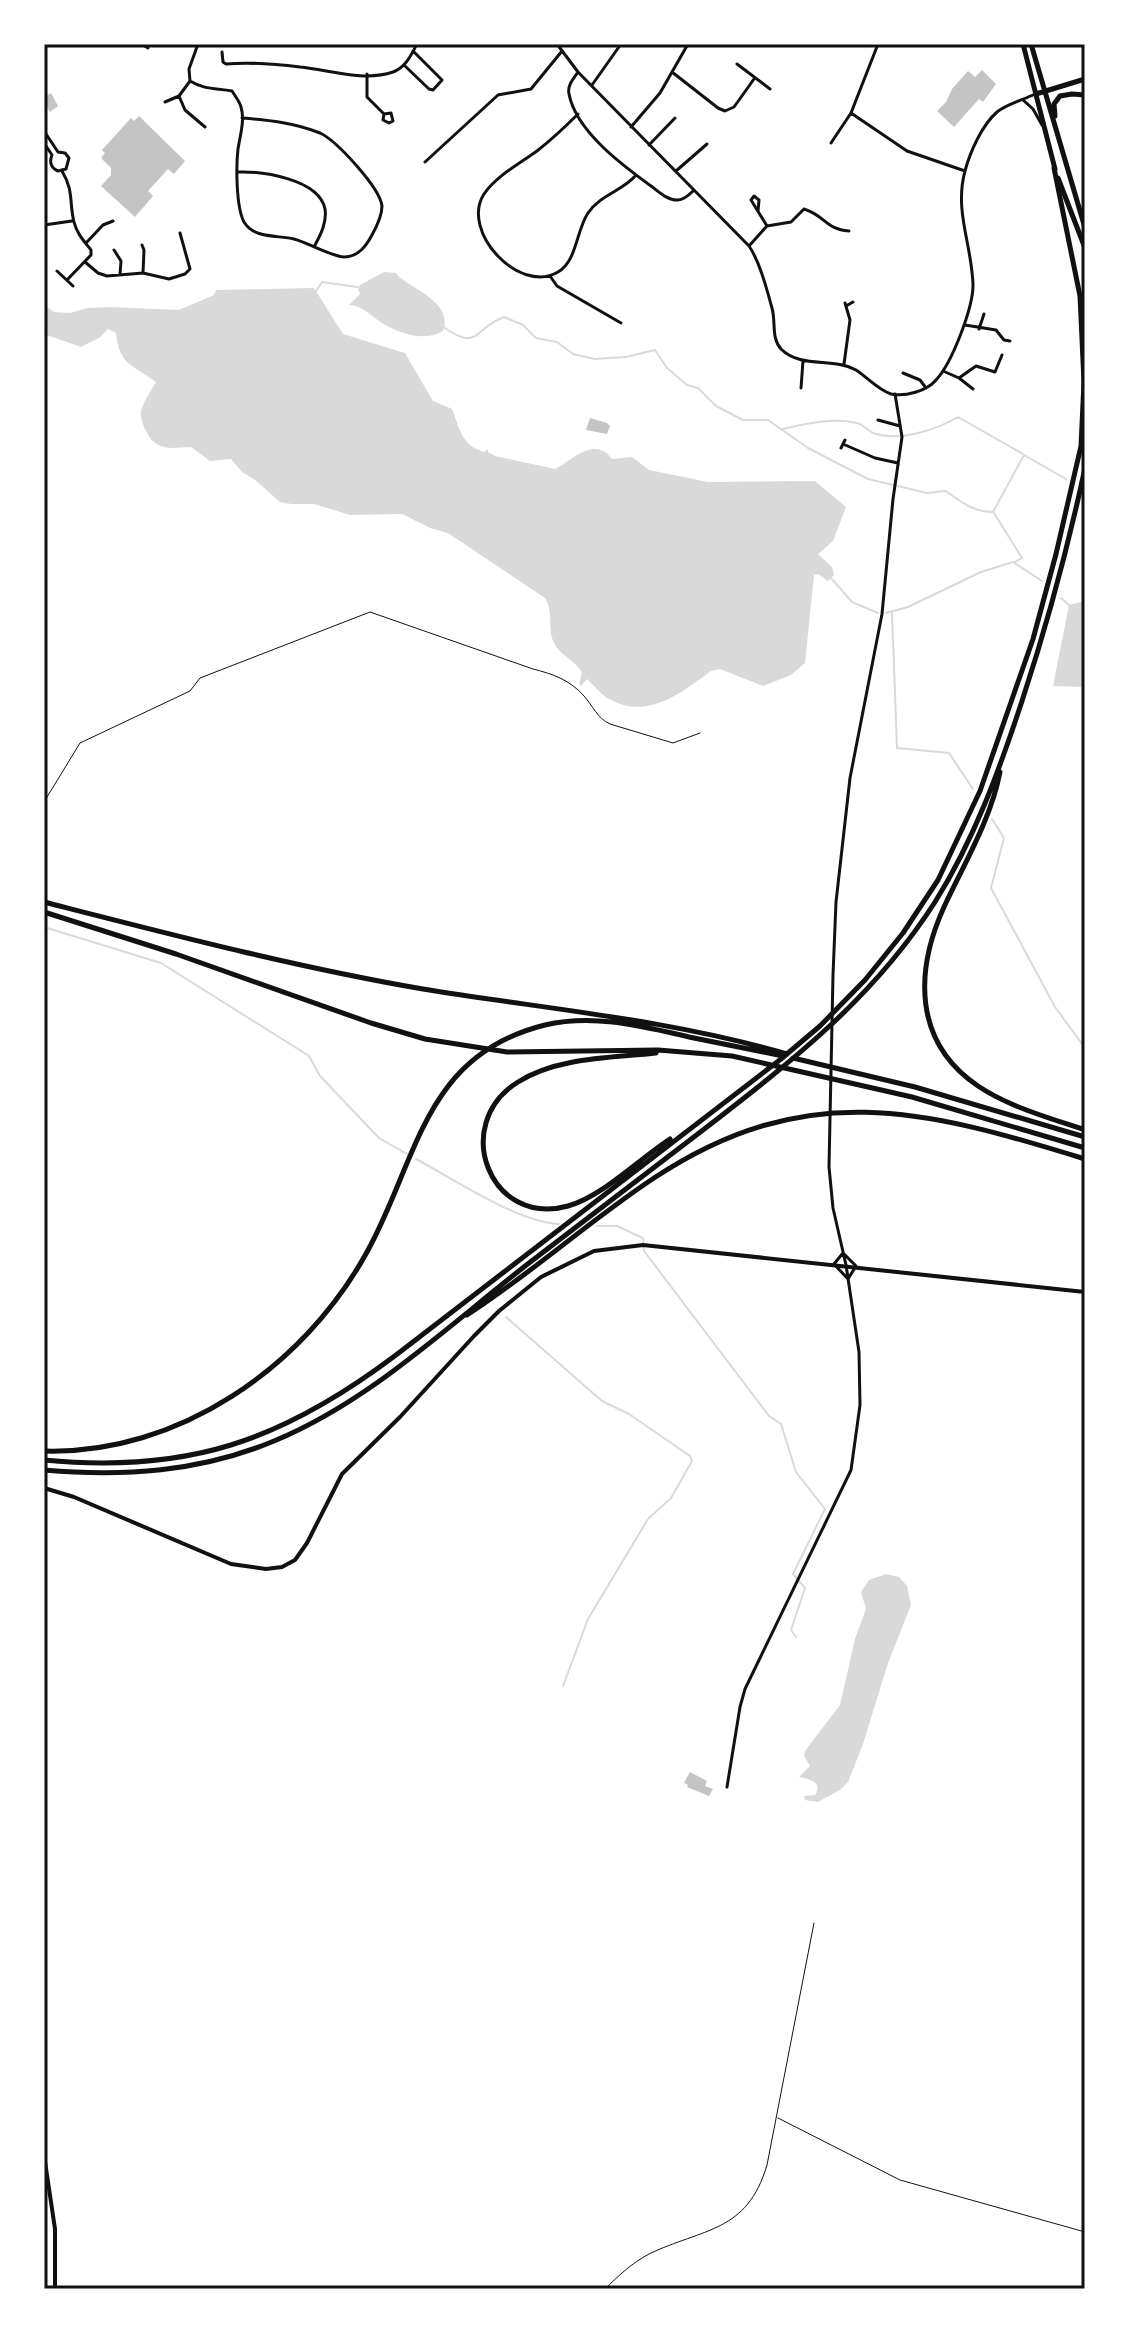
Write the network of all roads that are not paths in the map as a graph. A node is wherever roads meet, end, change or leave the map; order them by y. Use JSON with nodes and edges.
{"nodes":[{"id":1,"x":141,"y":44,"type":"edge"},
{"id":2,"x":198,"y":44,"type":"edge"},
{"id":3,"x":417,"y":44,"type":"edge"},
{"id":4,"x":557,"y":44,"type":"edge"},
{"id":5,"x":621,"y":44,"type":"edge"},
{"id":6,"x":688,"y":44,"type":"edge"},
{"id":7,"x":878,"y":44,"type":"edge"},
{"id":8,"x":1026,"y":45,"type":"edge"},
{"id":9,"x":148,"y":48,"type":"dead end"},
{"id":10,"x":413,"y":51,"type":"junction"},
{"id":11,"x":562,"y":51,"type":"junction"},
{"id":12,"x":222,"y":52,"type":"dead end"},
{"id":13,"x":737,"y":64,"type":"dead end"},
{"id":14,"x":404,"y":65,"type":"junction"},
{"id":15,"x":578,"y":72,"type":"junction"},
{"id":16,"x":672,"y":72,"type":"junction"},
{"id":17,"x":367,"y":74,"type":"junction"},
{"id":18,"x":754,"y":79,"type":"junction"},
{"id":19,"x":1085,"y":79,"type":"edge"},
{"id":20,"x":190,"y":81,"type":"junction"},
{"id":21,"x":592,"y":85,"type":"junction"},
{"id":22,"x":770,"y":89,"type":"dead end"},
{"id":23,"x":1044,"y":90,"type":"junction"},
{"id":24,"x":1036,"y":94,"type":"junction"},
{"id":25,"x":1085,"y":95,"type":"edge"},
{"id":26,"x":179,"y":96,"type":"junction"},
{"id":27,"x":1023,"y":100,"type":"junction"},
{"id":28,"x":165,"y":102,"type":"dead end"},
{"id":29,"x":851,"y":113,"type":"junction"},
{"id":30,"x":384,"y":114,"type":"dead end"},
{"id":31,"x":578,"y":114,"type":"junction"},
{"id":32,"x":242,"y":118,"type":"junction"},
{"id":33,"x":675,"y":118,"type":"dead end"},
{"id":34,"x":205,"y":127,"type":"dead end"},
{"id":35,"x":631,"y":127,"type":"junction"},
{"id":36,"x":1044,"y":129,"type":"junction"},
{"id":37,"x":1056,"y":129,"type":"junction"},
{"id":38,"x":44,"y":131,"type":"edge"},
{"id":39,"x":44,"y":143,"type":"edge"},
{"id":40,"x":831,"y":143,"type":"dead end"},
{"id":41,"x":707,"y":144,"type":"dead end"},
{"id":42,"x":649,"y":145,"type":"junction"},
{"id":43,"x":58,"y":152,"type":"junction"},
{"id":44,"x":52,"y":155,"type":"junction"},
{"id":45,"x":425,"y":162,"type":"dead end"},
{"id":46,"x":51,"y":164,"type":"junction"},
{"id":47,"x":44,"y":168,"type":"edge"},
{"id":48,"x":1054,"y":168,"type":"junction"},
{"id":49,"x":62,"y":171,"type":"junction"},
{"id":50,"x":675,"y":171,"type":"junction"},
{"id":51,"x":965,"y":171,"type":"junction"},
{"id":52,"x":237,"y":172,"type":"junction"},
{"id":53,"x":636,"y":175,"type":"junction"},
{"id":54,"x":694,"y":190,"type":"junction"},
{"id":55,"x":758,"y":211,"type":"dead end"},
{"id":56,"x":73,"y":220,"type":"junction"},
{"id":57,"x":113,"y":221,"type":"dead end"},
{"id":58,"x":44,"y":225,"type":"edge"},
{"id":59,"x":767,"y":226,"type":"junction"},
{"id":60,"x":1085,"y":228,"type":"edge"},
{"id":61,"x":849,"y":231,"type":"dead end"},
{"id":62,"x":180,"y":233,"type":"dead end"},
{"id":63,"x":189,"y":237,"type":"dead end"},
{"id":64,"x":183,"y":239,"type":"junction"},
{"id":65,"x":86,"y":243,"type":"junction"},
{"id":66,"x":142,"y":245,"type":"dead end"},
{"id":67,"x":315,"y":245,"type":"junction"},
{"id":68,"x":749,"y":246,"type":"junction"},
{"id":69,"x":1085,"y":248,"type":"edge"},
{"id":70,"x":114,"y":250,"type":"dead end"},
{"id":71,"x":85,"y":262,"type":"junction"},
{"id":72,"x":57,"y":271,"type":"dead end"},
{"id":73,"x":143,"y":273,"type":"junction"},
{"id":74,"x":120,"y":274,"type":"junction"},
{"id":75,"x":550,"y":276,"type":"junction"},
{"id":76,"x":67,"y":280,"type":"junction"},
{"id":77,"x":73,"y":286,"type":"dead end"},
{"id":78,"x":853,"y":302,"type":"dead end"},
{"id":79,"x":984,"y":314,"type":"dead end"},
{"id":80,"x":621,"y":323,"type":"dead end"},
{"id":81,"x":965,"y":325,"type":"junction"},
{"id":82,"x":979,"y":329,"type":"junction"},
{"id":83,"x":1010,"y":341,"type":"dead end"},
{"id":84,"x":1002,"y":355,"type":"dead end"},
{"id":85,"x":803,"y":361,"type":"junction"},
{"id":86,"x":844,"y":364,"type":"junction"},
{"id":87,"x":943,"y":371,"type":"junction"},
{"id":88,"x":903,"y":373,"type":"dead end"},
{"id":89,"x":959,"y":378,"type":"junction"},
{"id":90,"x":801,"y":388,"type":"dead end"},
{"id":91,"x":926,"y":388,"type":"junction"},
{"id":92,"x":973,"y":389,"type":"dead end"},
{"id":93,"x":895,"y":394,"type":"junction"},
{"id":94,"x":878,"y":420,"type":"dead end"},
{"id":95,"x":1085,"y":425,"type":"edge"},
{"id":96,"x":900,"y":426,"type":"junction"},
{"id":97,"x":843,"y":444,"type":"dead end"},
{"id":98,"x":1081,"y":446,"type":"junction"},
{"id":99,"x":898,"y":463,"type":"junction"},
{"id":100,"x":1085,"y":468,"type":"edge"},
{"id":101,"x":1085,"y":486,"type":"edge"},
{"id":102,"x":1077,"y":504,"type":"junction"},
{"id":103,"x":1002,"y":758,"type":"junction"},
{"id":104,"x":44,"y":902,"type":"edge"},
{"id":105,"x":44,"y":912,"type":"edge"},
{"id":106,"x":677,"y":1051,"type":"junction"},
{"id":107,"x":821,"y":1064,"type":"junction"},
{"id":108,"x":698,"y":1121,"type":"junction"},
{"id":109,"x":1085,"y":1130,"type":"edge"},
{"id":110,"x":1085,"y":1137,"type":"edge"},
{"id":111,"x":1085,"y":1148,"type":"edge"},
{"id":112,"x":1085,"y":1159,"type":"edge"},
{"id":113,"x":843,"y":1253,"type":"junction"},
{"id":114,"x":834,"y":1264,"type":"junction"},
{"id":115,"x":846,"y":1265,"type":"junction"},
{"id":116,"x":856,"y":1266,"type":"junction"},
{"id":117,"x":848,"y":1279,"type":"junction"},
{"id":118,"x":1085,"y":1292,"type":"edge"},
{"id":119,"x":449,"y":1327,"type":"junction"},
{"id":120,"x":44,"y":1451,"type":"edge"},
{"id":121,"x":44,"y":1460,"type":"edge"},
{"id":122,"x":44,"y":1470,"type":"edge"},
{"id":123,"x":44,"y":1488,"type":"edge"},
{"id":124,"x":727,"y":1787,"type":"dead end"},
{"id":125,"x":814,"y":1923,"type":"dead end"},
{"id":126,"x":776,"y":2117,"type":"junction"},
{"id":127,"x":44,"y":2155,"type":"edge"},
{"id":128,"x":1085,"y":2232,"type":"edge"},
{"id":129,"x":55,"y":2289,"type":"edge"},
{"id":130,"x":605,"y":2289,"type":"edge"}],
"edges":[{"from":1,"to":9,"type":"street"},
{"from":2,"to":20,"type":"street"},
{"from":3,"to":10,"type":"street"},
{"from":4,"to":11,"type":"street"},
{"from":5,"to":21,"type":"street"},
{"from":6,"to":16,"type":"street"},
{"from":7,"to":29,"type":"street"},
{"from":8,"to":23,"type":"highway"},
{"from":8,"to":24,"type":"highway"},
{"from":10,"to":14,"type":"street"},
{"from":10,"to":14,"type":"street"},
{"from":11,"to":15,"type":"street"},
{"from":11,"to":45,"type":"street"},
{"from":12,"to":17,"type":"street"},
{"from":13,"to":18,"type":"street"},
{"from":14,"to":17,"type":"street"},
{"from":15,"to":21,"type":"street"},
{"from":15,"to":31,"type":"street"},
{"from":16,"to":18,"type":"street"},
{"from":16,"to":35,"type":"street"},
{"from":17,"to":30,"type":"street"},
{"from":18,"to":22,"type":"street"},
{"from":19,"to":23,"type":"highway"},
{"from":20,"to":26,"type":"street"},
{"from":20,"to":32,"type":"street"},
{"from":21,"to":35,"type":"street"},
{"from":23,"to":24,"type":"highway"},
{"from":23,"to":37,"type":"highway"},
{"from":24,"to":27,"type":"street"},
{"from":24,"to":36,"type":"highway"},
{"from":25,"to":37,"type":"highway"},
{"from":26,"to":28,"type":"street"},
{"from":26,"to":34,"type":"street"},
{"from":27,"to":36,"type":"street"},
{"from":27,"to":51,"type":"street"},
{"from":29,"to":40,"type":"street"},
{"from":29,"to":51,"type":"street"},
{"from":31,"to":53,"type":"street"},
{"from":31,"to":75,"type":"street"},
{"from":32,"to":52,"type":"street"},
{"from":32,"to":67,"type":"street"},
{"from":33,"to":42,"type":"street"},
{"from":35,"to":42,"type":"street"},
{"from":36,"to":48,"type":"highway"},
{"from":37,"to":60,"type":"highway"},
{"from":38,"to":43,"type":"street"},
{"from":39,"to":44,"type":"street"},
{"from":41,"to":50,"type":"street"},
{"from":42,"to":50,"type":"street"},
{"from":43,"to":44,"type":"street"},
{"from":43,"to":49,"type":"street"},
{"from":44,"to":46,"type":"street"},
{"from":46,"to":47,"type":"street"},
{"from":46,"to":49,"type":"street"},
{"from":48,"to":69,"type":"highway"},
{"from":48,"to":98,"type":"highway"},
{"from":49,"to":56,"type":"street"},
{"from":50,"to":54,"type":"street"},
{"from":51,"to":81,"type":"street"},
{"from":52,"to":67,"type":"street"},
{"from":52,"to":67,"type":"street"},
{"from":53,"to":54,"type":"street"},
{"from":53,"to":75,"type":"street"},
{"from":54,"to":68,"type":"street"},
{"from":55,"to":59,"type":"street"},
{"from":56,"to":58,"type":"street"},
{"from":56,"to":65,"type":"street"},
{"from":57,"to":65,"type":"street"},
{"from":59,"to":61,"type":"street"},
{"from":59,"to":68,"type":"street"},
{"from":62,"to":64,"type":"street"},
{"from":63,"to":64,"type":"street"},
{"from":64,"to":73,"type":"street"},
{"from":65,"to":71,"type":"street"},
{"from":66,"to":73,"type":"street"},
{"from":68,"to":85,"type":"street"},
{"from":70,"to":74,"type":"street"},
{"from":71,"to":74,"type":"street"},
{"from":71,"to":76,"type":"street"},
{"from":72,"to":76,"type":"street"},
{"from":73,"to":74,"type":"street"},
{"from":75,"to":80,"type":"street"},
{"from":76,"to":77,"type":"street"},
{"from":78,"to":86,"type":"street"},
{"from":79,"to":82,"type":"street"},
{"from":81,"to":82,"type":"street"},
{"from":81,"to":87,"type":"street"},
{"from":82,"to":83,"type":"street"},
{"from":84,"to":89,"type":"street"},
{"from":85,"to":86,"type":"street"},
{"from":85,"to":90,"type":"street"},
{"from":86,"to":93,"type":"street"},
{"from":87,"to":89,"type":"street"},
{"from":87,"to":91,"type":"street"},
{"from":88,"to":91,"type":"street"},
{"from":89,"to":92,"type":"street"},
{"from":91,"to":93,"type":"street"},
{"from":93,"to":96,"type":"street"},
{"from":94,"to":96,"type":"street"},
{"from":95,"to":98,"type":"highway"},
{"from":96,"to":99,"type":"street"},
{"from":97,"to":99,"type":"street"},
{"from":98,"to":108,"type":"highway"},
{"from":99,"to":113,"type":"street"},
{"from":100,"to":102,"type":"highway"},
{"from":101,"to":102,"type":"highway"},
{"from":102,"to":103,"type":"highway"},
{"from":103,"to":109,"type":"highway"},
{"from":103,"to":119,"type":"highway"},
{"from":104,"to":107,"type":"highway"},
{"from":105,"to":106,"type":"highway"},
{"from":106,"to":108,"type":"highway"},
{"from":106,"to":111,"type":"highway"},
{"from":107,"to":110,"type":"highway"},
{"from":107,"to":120,"type":"highway"},
{"from":108,"to":121,"type":"highway"},
{"from":112,"to":119,"type":"highway"},
{"from":113,"to":114,"type":"street"},
{"from":113,"to":115,"type":"street"},
{"from":113,"to":116,"type":"street"},
{"from":114,"to":115,"type":"main road"},
{"from":114,"to":117,"type":"street"},
{"from":114,"to":123,"type":"main road"},
{"from":115,"to":116,"type":"main road"},
{"from":115,"to":117,"type":"street"},
{"from":116,"to":117,"type":"street"},
{"from":116,"to":118,"type":"main road"},
{"from":117,"to":124,"type":"street"},
{"from":119,"to":122,"type":"highway"},
{"from":125,"to":126,"type":"lane"},
{"from":126,"to":128,"type":"lane"},
{"from":126,"to":130,"type":"lane"},
{"from":127,"to":129,"type":"main road"}]}
